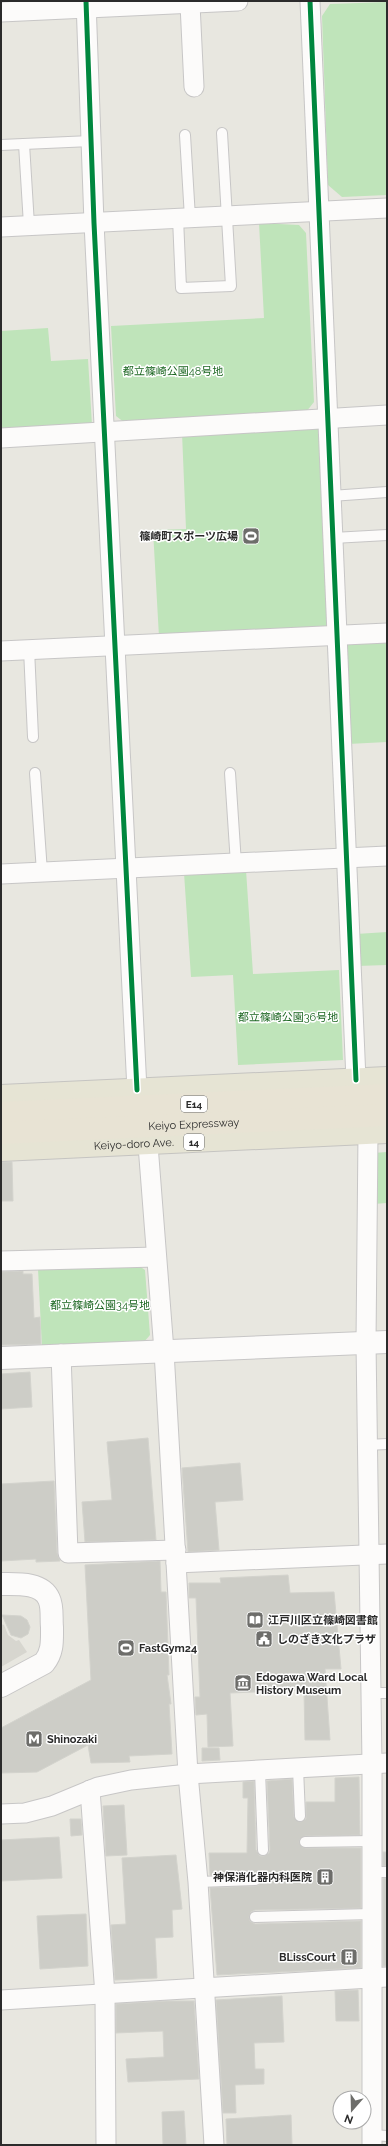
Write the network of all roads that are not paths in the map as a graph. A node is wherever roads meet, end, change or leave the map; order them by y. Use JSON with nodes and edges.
{"nodes":[{"id":1,"x":238,"y":1,"type":"edge"},
{"id":2,"x":310,"y":1,"type":"edge"},
{"id":3,"x":210,"y":2,"type":"edge"},
{"id":4,"x":165,"y":3,"type":"edge"},
{"id":5,"x":190,"y":4,"type":"junction"},
{"id":6,"x":87,"y":5,"type":"edge"},
{"id":7,"x":1,"y":12,"type":"edge"},
{"id":8,"x":194,"y":87,"type":"dead end"},
{"id":9,"x":222,"y":133,"type":"dead end"},
{"id":10,"x":185,"y":135,"type":"dead end"},
{"id":11,"x":91,"y":141,"type":"junction"},
{"id":12,"x":24,"y":144,"type":"junction"},
{"id":13,"x":1,"y":145,"type":"edge"},
{"id":14,"x":387,"y":208,"type":"edge"},
{"id":15,"x":318,"y":211,"type":"junction"},
{"id":16,"x":227,"y":216,"type":"junction"},
{"id":17,"x":184,"y":218,"type":"junction"},
{"id":18,"x":94,"y":222,"type":"junction"},
{"id":19,"x":29,"y":225,"type":"junction"},
{"id":20,"x":1,"y":227,"type":"edge"},
{"id":21,"x":387,"y":415,"type":"edge"},
{"id":22,"x":328,"y":417,"type":"junction"},
{"id":23,"x":106,"y":432,"type":"junction"},
{"id":24,"x":1,"y":438,"type":"edge"},
{"id":25,"x":387,"y":492,"type":"edge"},
{"id":26,"x":331,"y":496,"type":"junction"},
{"id":27,"x":387,"y":536,"type":"edge"},
{"id":28,"x":333,"y":538,"type":"junction"},
{"id":29,"x":387,"y":633,"type":"edge"},
{"id":30,"x":338,"y":635,"type":"junction"},
{"id":31,"x":115,"y":645,"type":"junction"},
{"id":32,"x":29,"y":649,"type":"junction"},
{"id":33,"x":1,"y":651,"type":"edge"},
{"id":34,"x":33,"y":737,"type":"dead end"},
{"id":35,"x":35,"y":772,"type":"dead end"},
{"id":36,"x":230,"y":773,"type":"dead end"},
{"id":37,"x":387,"y":856,"type":"edge"},
{"id":38,"x":345,"y":858,"type":"junction"},
{"id":39,"x":236,"y":864,"type":"junction"},
{"id":40,"x":125,"y":868,"type":"junction"},
{"id":41,"x":42,"y":872,"type":"junction"},
{"id":42,"x":1,"y":874,"type":"edge"},
{"id":43,"x":387,"y":1078,"type":"edge"},
{"id":44,"x":356,"y":1080,"type":"junction"},
{"id":45,"x":137,"y":1090,"type":"junction"},
{"id":46,"x":387,"y":1095,"type":"edge"},
{"id":47,"x":1,"y":1096,"type":"edge"},
{"id":48,"x":1,"y":1113,"type":"edge"},
{"id":49,"x":387,"y":1115,"type":"edge"},
{"id":50,"x":377,"y":1132,"type":"edge"},
{"id":51,"x":1,"y":1133,"type":"edge"},
{"id":52,"x":148,"y":1145,"type":"junction"},
{"id":53,"x":1,"y":1150,"type":"edge"},
{"id":54,"x":156,"y":1257,"type":"junction"},
{"id":55,"x":1,"y":1261,"type":"edge"},
{"id":56,"x":387,"y":1342,"type":"edge"},
{"id":57,"x":366,"y":1343,"type":"junction"},
{"id":58,"x":164,"y":1351,"type":"junction"},
{"id":59,"x":61,"y":1354,"type":"junction"},
{"id":60,"x":1,"y":1358,"type":"edge"},
{"id":61,"x":367,"y":1444,"type":"junction"},
{"id":62,"x":387,"y":1444,"type":"edge"},
{"id":63,"x":387,"y":1554,"type":"edge"},
{"id":64,"x":368,"y":1555,"type":"junction"},
{"id":65,"x":176,"y":1556,"type":"junction"},
{"id":66,"x":1,"y":1584,"type":"edge"},
{"id":67,"x":1,"y":1686,"type":"edge"},
{"id":68,"x":379,"y":1693,"type":"edge"},
{"id":69,"x":379,"y":1764,"type":"edge"},
{"id":70,"x":298,"y":1768,"type":"junction"},
{"id":71,"x":260,"y":1770,"type":"junction"},
{"id":72,"x":188,"y":1774,"type":"junction"},
{"id":73,"x":90,"y":1790,"type":"junction"},
{"id":74,"x":1,"y":1814,"type":"edge"},
{"id":75,"x":300,"y":1816,"type":"dead end"},
{"id":76,"x":372,"y":1841,"type":"junction"},
{"id":77,"x":305,"y":1842,"type":"dead end"},
{"id":78,"x":263,"y":1850,"type":"dead end"},
{"id":79,"x":379,"y":1872,"type":"edge"},
{"id":80,"x":255,"y":1880,"type":"dead end"},
{"id":81,"x":198,"y":1882,"type":"junction"},
{"id":82,"x":371,"y":1914,"type":"junction"},
{"id":83,"x":256,"y":1917,"type":"dead end"},
{"id":84,"x":379,"y":1977,"type":"edge"},
{"id":85,"x":204,"y":1989,"type":"junction"},
{"id":86,"x":105,"y":1995,"type":"junction"},
{"id":87,"x":1,"y":2000,"type":"edge"},
{"id":88,"x":377,"y":2139,"type":"edge"},
{"id":89,"x":106,"y":2145,"type":"edge"},
{"id":90,"x":214,"y":2145,"type":"edge"}],
"edges":[{"from":1,"to":3,"type":"street"},
{"from":2,"to":15,"type":"street"},
{"from":3,"to":5,"type":"street"},
{"from":4,"to":5,"type":"street"},
{"from":4,"to":6,"type":"street"},
{"from":5,"to":8,"type":"street"},
{"from":6,"to":7,"type":"street"},
{"from":6,"to":11,"type":"street"},
{"from":9,"to":16,"type":"lane"},
{"from":10,"to":17,"type":"lane"},
{"from":11,"to":12,"type":"lane"},
{"from":11,"to":18,"type":"street"},
{"from":12,"to":13,"type":"lane"},
{"from":12,"to":19,"type":"lane"},
{"from":14,"to":15,"type":"street"},
{"from":15,"to":16,"type":"street"},
{"from":15,"to":22,"type":"street"},
{"from":16,"to":17,"type":"street"},
{"from":16,"to":17,"type":"lane"},
{"from":17,"to":18,"type":"street"},
{"from":18,"to":19,"type":"street"},
{"from":18,"to":23,"type":"street"},
{"from":19,"to":20,"type":"street"},
{"from":21,"to":22,"type":"street"},
{"from":22,"to":23,"type":"street"},
{"from":22,"to":26,"type":"street"},
{"from":23,"to":24,"type":"street"},
{"from":23,"to":31,"type":"street"},
{"from":25,"to":26,"type":"lane"},
{"from":26,"to":28,"type":"street"},
{"from":27,"to":28,"type":"lane"},
{"from":28,"to":30,"type":"street"},
{"from":29,"to":30,"type":"street"},
{"from":30,"to":31,"type":"street"},
{"from":30,"to":38,"type":"street"},
{"from":31,"to":32,"type":"street"},
{"from":31,"to":40,"type":"street"},
{"from":32,"to":33,"type":"street"},
{"from":32,"to":34,"type":"lane"},
{"from":35,"to":41,"type":"lane"},
{"from":36,"to":39,"type":"lane"},
{"from":37,"to":38,"type":"street"},
{"from":38,"to":39,"type":"street"},
{"from":38,"to":44,"type":"street"},
{"from":39,"to":40,"type":"street"},
{"from":40,"to":41,"type":"street"},
{"from":40,"to":45,"type":"street"},
{"from":41,"to":42,"type":"street"},
{"from":43,"to":44,"type":"highway"},
{"from":44,"to":45,"type":"highway"},
{"from":45,"to":47,"type":"highway"},
{"from":46,"to":48,"type":"highway","name":"Keiyo Expressway","number":"E14"},
{"from":49,"to":51,"type":"highway","name":"Keiyo Expressway","number":"E14"},
{"from":50,"to":52,"type":"highway","name":"Keiyo-doro Ave.","number":"14"},
{"from":50,"to":57,"type":"street"},
{"from":52,"to":53,"type":"highway","name":"Keiyo-doro Ave.","number":"14"},
{"from":52,"to":54,"type":"street"},
{"from":54,"to":55,"type":"street"},
{"from":54,"to":58,"type":"street"},
{"from":56,"to":57,"type":"street"},
{"from":57,"to":58,"type":"street"},
{"from":57,"to":61,"type":"street"},
{"from":58,"to":59,"type":"street"},
{"from":58,"to":65,"type":"street"},
{"from":59,"to":60,"type":"street"},
{"from":59,"to":65,"type":"street"},
{"from":61,"to":62,"type":"lane"},
{"from":61,"to":64,"type":"street"},
{"from":63,"to":64,"type":"street"},
{"from":64,"to":65,"type":"street"},
{"from":64,"to":68,"type":"street"},
{"from":65,"to":72,"type":"street"},
{"from":66,"to":67,"type":"street"},
{"from":68,"to":69,"type":"street"},
{"from":69,"to":70,"type":"street"},
{"from":69,"to":76,"type":"street"},
{"from":70,"to":71,"type":"street"},
{"from":70,"to":75,"type":"lane"},
{"from":71,"to":72,"type":"street"},
{"from":71,"to":78,"type":"lane"},
{"from":72,"to":73,"type":"street"},
{"from":72,"to":81,"type":"street"},
{"from":73,"to":74,"type":"street"},
{"from":73,"to":86,"type":"street"},
{"from":76,"to":77,"type":"lane"},
{"from":76,"to":79,"type":"street"},
{"from":79,"to":82,"type":"street"},
{"from":80,"to":81,"type":"lane"},
{"from":81,"to":85,"type":"street"},
{"from":82,"to":83,"type":"lane"},
{"from":82,"to":84,"type":"street"},
{"from":84,"to":85,"type":"street"},
{"from":84,"to":88,"type":"street"},
{"from":85,"to":86,"type":"street"},
{"from":85,"to":90,"type":"street"},
{"from":86,"to":87,"type":"street"},
{"from":86,"to":89,"type":"street"}]}
